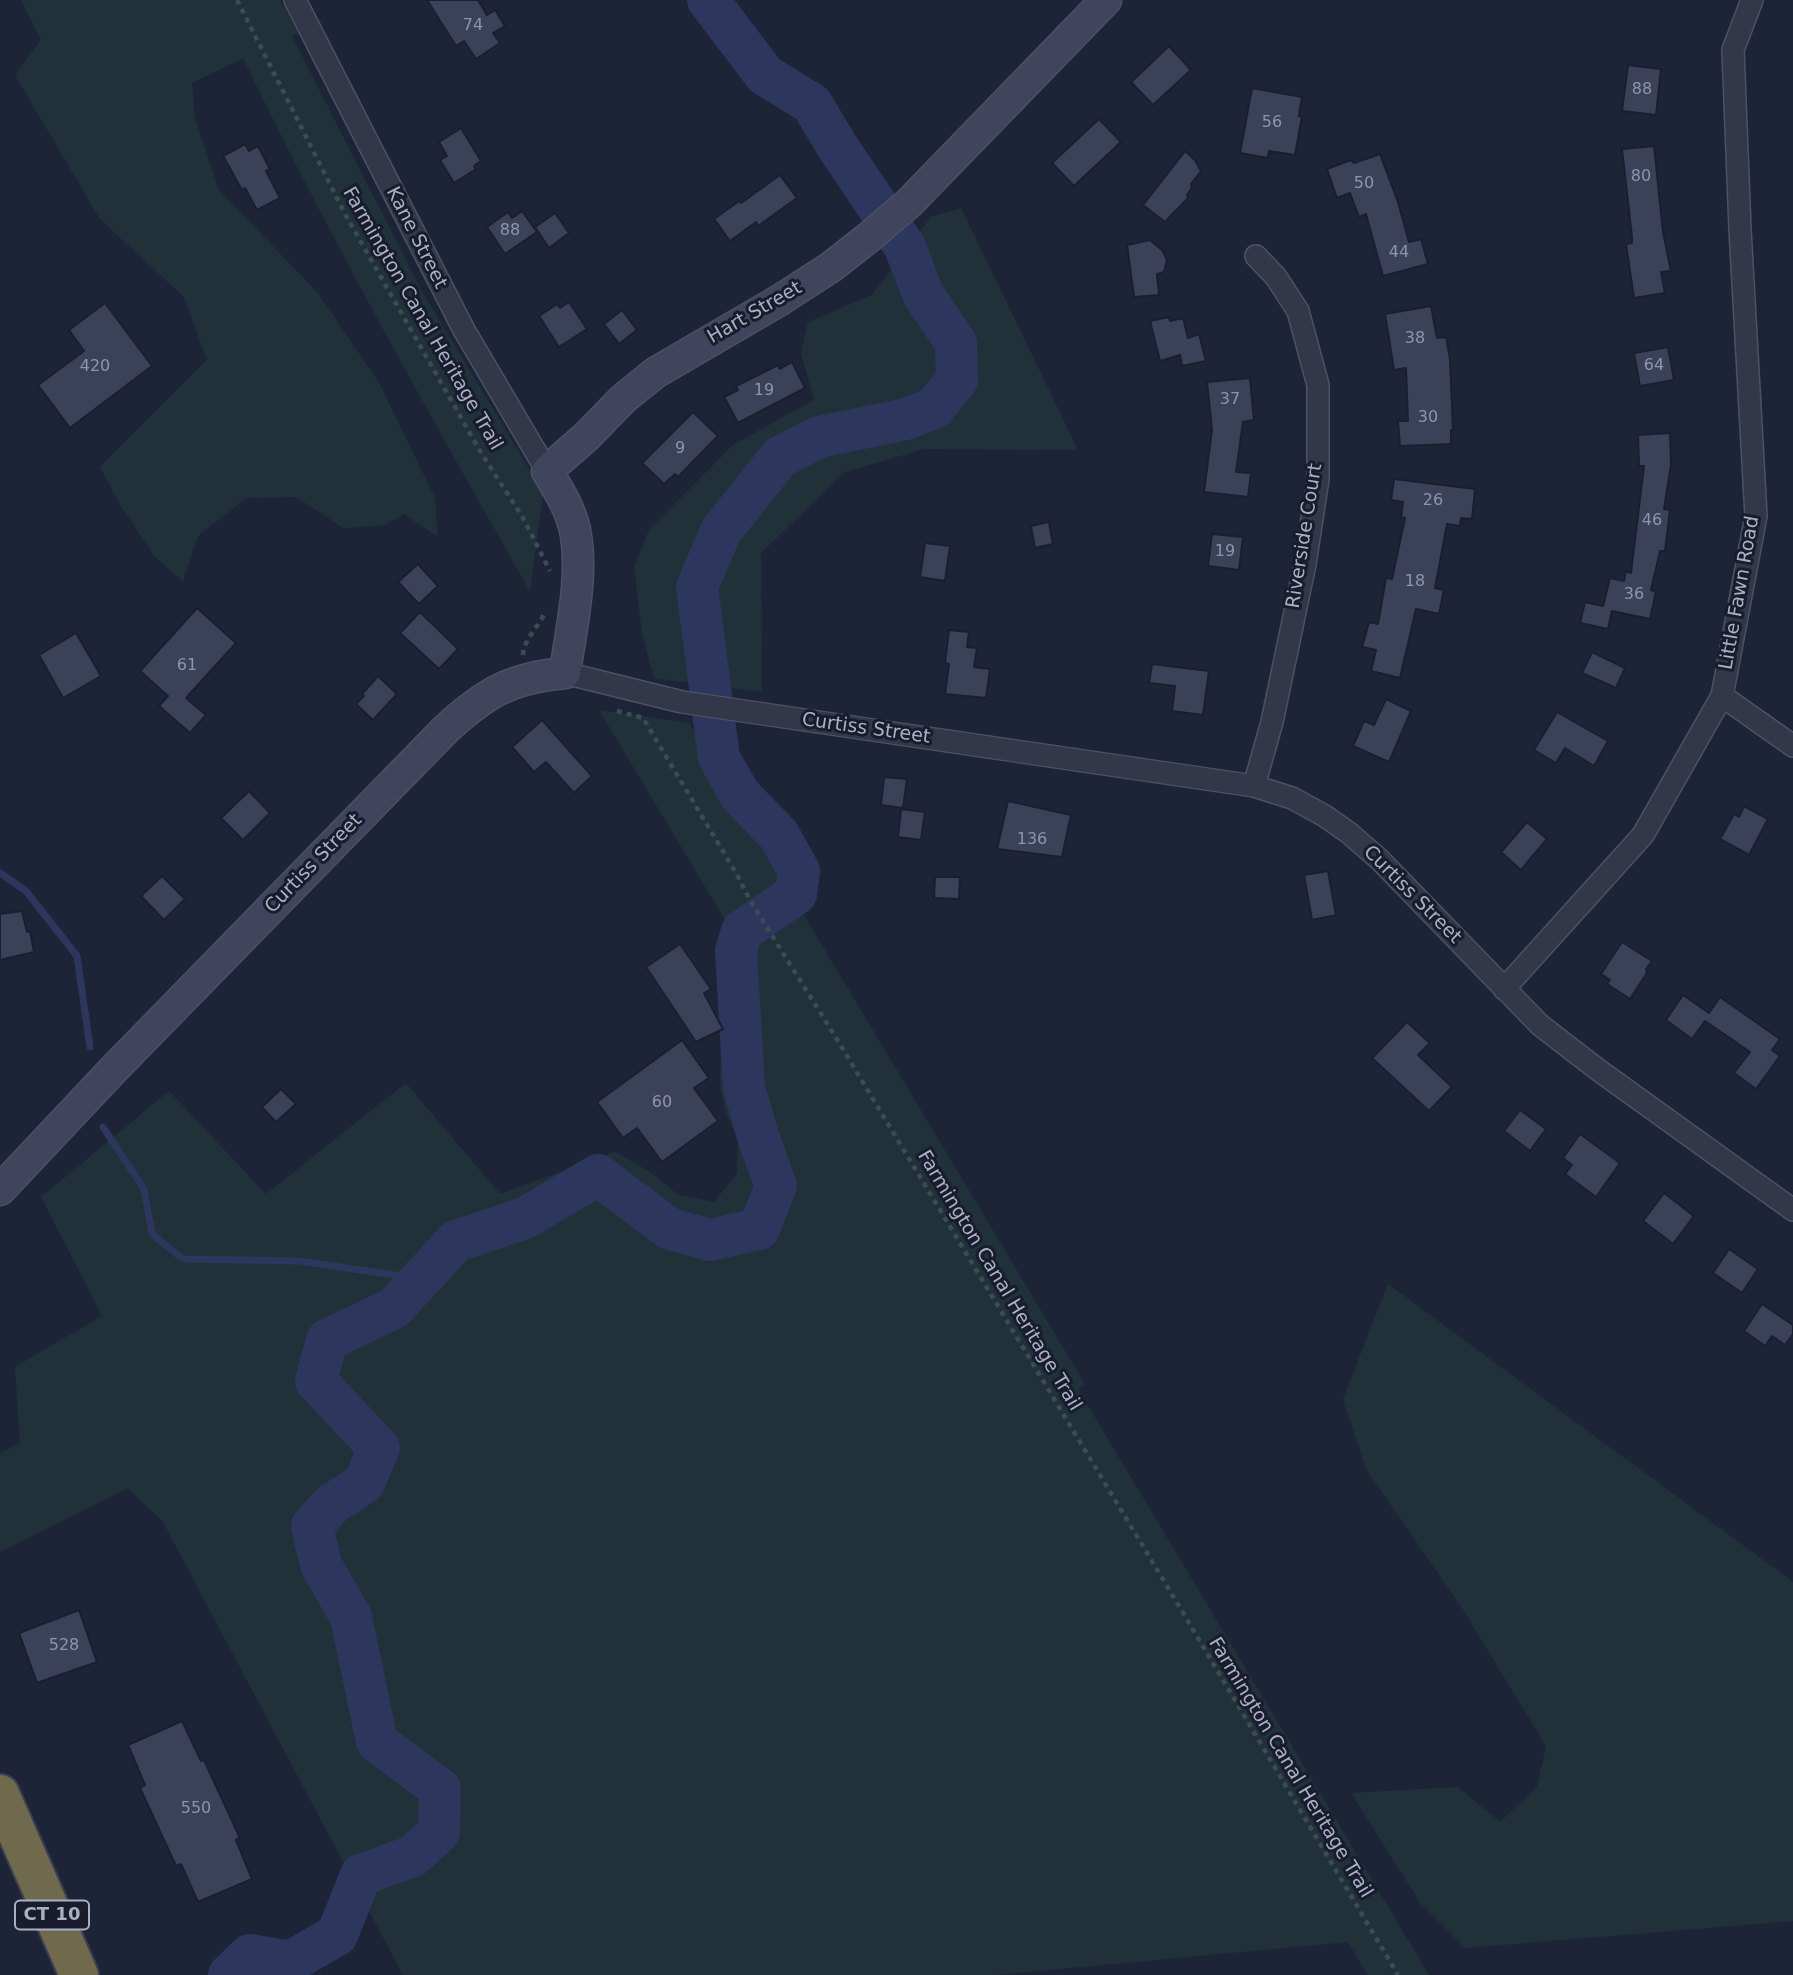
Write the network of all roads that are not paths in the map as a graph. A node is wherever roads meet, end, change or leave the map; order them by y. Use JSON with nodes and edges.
{"nodes":[{"id":1,"x":295,"y":0,"type":"edge"},
{"id":2,"x":1106,"y":0,"type":"edge"},
{"id":3,"x":1752,"y":0,"type":"edge"},
{"id":4,"x":1256,"y":256,"type":"dead end"},
{"id":5,"x":547,"y":471,"type":"junction"},
{"id":6,"x":565,"y":673,"type":"junction"},
{"id":7,"x":1722,"y":696,"type":"junction"},
{"id":8,"x":1793,"y":746,"type":"edge"},
{"id":9,"x":1254,"y":786,"type":"junction"},
{"id":10,"x":1504,"y":989,"type":"junction"},
{"id":11,"x":0,"y":1191,"type":"edge"},
{"id":12,"x":1793,"y":1210,"type":"edge"},
{"id":13,"x":0,"y":1794,"type":"edge"},
{"id":14,"x":79,"y":1975,"type":"edge"}],
"edges":[{"from":1,"to":5,"type":"street","name":"Kane Street"},
{"from":2,"to":5,"type":"street","name":"Hart Street"},
{"from":3,"to":7,"type":"street","name":"Little Fawn Road"},
{"from":4,"to":9,"type":"street","name":"Riverside Court"},
{"from":5,"to":6,"type":"street"},
{"from":6,"to":9,"type":"street","name":"Curtiss Street"},
{"from":6,"to":11,"type":"street","name":"Curtiss Street"},
{"from":7,"to":8,"type":"street"},
{"from":7,"to":10,"type":"street","name":"Little Fawn Road"},
{"from":9,"to":10,"type":"street","name":"Curtiss Street"},
{"from":10,"to":12,"type":"street","name":"Curtiss Street"},
{"from":13,"to":14,"type":"highway","number":"CT 10"}]}
